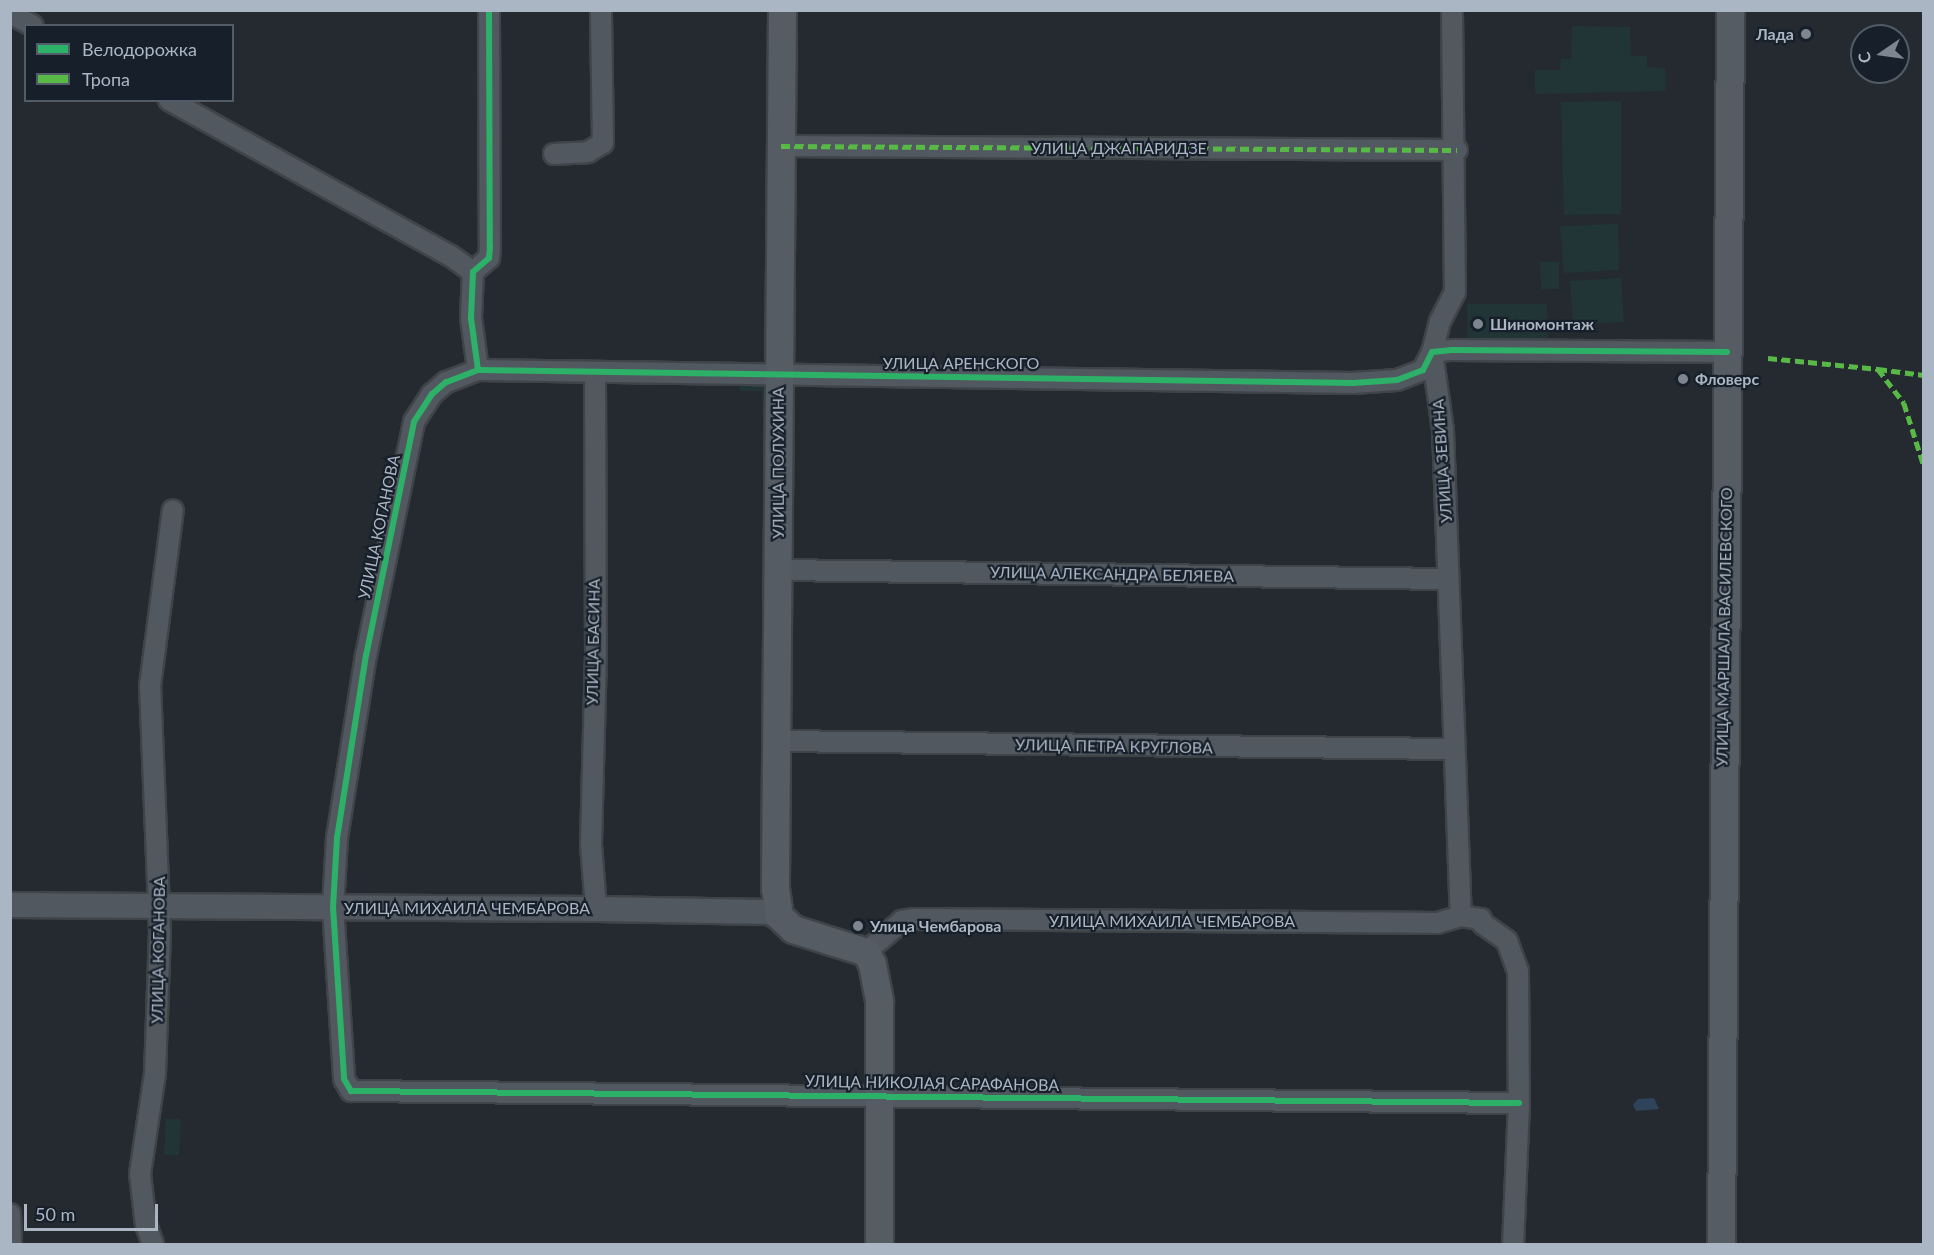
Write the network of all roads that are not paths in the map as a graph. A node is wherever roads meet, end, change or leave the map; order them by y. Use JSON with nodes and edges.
{"nodes":[{"id":1,"x":489,"y":10,"type":"edge"},
{"id":2,"x":601,"y":10,"type":"edge"},
{"id":3,"x":782,"y":10,"type":"edge"},
{"id":4,"x":1452,"y":10,"type":"edge"},
{"id":5,"x":1730,"y":10,"type":"edge"},
{"id":6,"x":10,"y":13,"type":"edge"},
{"id":7,"x":29,"y":24,"type":"edge"},
{"id":8,"x":173,"y":102,"type":"edge"},
{"id":9,"x":781,"y":146,"type":"junction"},
{"id":10,"x":1457,"y":150,"type":"junction"},
{"id":11,"x":554,"y":154,"type":"dead end"},
{"id":12,"x":473,"y":272,"type":"junction"},
{"id":13,"x":1432,"y":352,"type":"junction"},
{"id":14,"x":1727,"y":352,"type":"junction"},
{"id":15,"x":477,"y":370,"type":"junction"},
{"id":16,"x":595,"y":374,"type":"junction"},
{"id":17,"x":779,"y":374,"type":"junction"},
{"id":18,"x":173,"y":510,"type":"dead end"},
{"id":19,"x":777,"y":570,"type":"junction"},
{"id":20,"x":1447,"y":579,"type":"junction"},
{"id":21,"x":776,"y":741,"type":"junction"},
{"id":22,"x":1453,"y":749,"type":"junction"},
{"id":23,"x":10,"y":905,"type":"edge"},
{"id":24,"x":160,"y":906,"type":"junction"},
{"id":25,"x":333,"y":907,"type":"junction"},
{"id":26,"x":596,"y":909,"type":"junction"},
{"id":27,"x":779,"y":916,"type":"junction"},
{"id":28,"x":1461,"y":916,"type":"junction"},
{"id":29,"x":867,"y":952,"type":"junction"},
{"id":30,"x":346,"y":1086,"type":"joint"},
{"id":31,"x":879,"y":1096,"type":"junction"},
{"id":32,"x":1519,"y":1103,"type":"junction"},
{"id":33,"x":10,"y":1214,"type":"edge"},
{"id":34,"x":11,"y":1245,"type":"edge"},
{"id":35,"x":153,"y":1245,"type":"edge"},
{"id":36,"x":879,"y":1245,"type":"edge"},
{"id":37,"x":1513,"y":1245,"type":"edge"},
{"id":38,"x":1721,"y":1245,"type":"edge"}],
"edges":[{"from":1,"to":12,"type":"street"},
{"from":2,"to":11,"type":"street"},
{"from":3,"to":9,"type":"main road","name":"УЛИЦА ПОЛУХИНА"},
{"from":4,"to":10,"type":"street","name":"УЛИЦА ЗЕВИНА"},
{"from":5,"to":14,"type":"main road","name":"УЛИЦА МАРШАЛА ВАСИЛЕВСКОГО"},
{"from":6,"to":7,"type":"street"},
{"from":8,"to":12,"type":"street"},
{"from":9,"to":10,"type":"street","name":"УЛИЦА ДЖАПАРИДЗЕ"},
{"from":9,"to":17,"type":"main road","name":"УЛИЦА ПОЛУХИНА"},
{"from":10,"to":13,"type":"street","name":"УЛИЦА ЗЕВИНА"},
{"from":12,"to":15,"type":"street"},
{"from":13,"to":14,"type":"street"},
{"from":13,"to":17,"type":"street","name":"УЛИЦА АРЕНСКОГО"},
{"from":13,"to":20,"type":"street","name":"УЛИЦА ЗЕВИНА"},
{"from":14,"to":38,"type":"main road","name":"УЛИЦА МАРШАЛА ВАСИЛЕВСКОГО"},
{"from":15,"to":16,"type":"street","name":"УЛИЦА АРЕНСКОГО"},
{"from":15,"to":25,"type":"street","name":"УЛИЦА КОГАНОВА"},
{"from":16,"to":17,"type":"street","name":"УЛИЦА АРЕНСКОГО"},
{"from":16,"to":26,"type":"street","name":"УЛИЦА БАСИНА"},
{"from":17,"to":19,"type":"main road","name":"УЛИЦА ПОЛУХИНА"},
{"from":18,"to":24,"type":"street","name":"УЛИЦА КОГАНОВА"},
{"from":19,"to":20,"type":"street","name":"УЛИЦА АЛЕКСАНДРА БЕЛЯЕВА"},
{"from":19,"to":21,"type":"main road","name":"УЛИЦА ПОЛУХИНА"},
{"from":20,"to":22,"type":"street","name":"УЛИЦА ЗЕВИНА"},
{"from":21,"to":22,"type":"street","name":"УЛИЦА ПЕТРА КРУГЛОВА"},
{"from":21,"to":27,"type":"main road","name":"УЛИЦА ПОЛУХИНА"},
{"from":22,"to":28,"type":"street","name":"УЛИЦА ЗЕВИНА"},
{"from":23,"to":24,"type":"street","name":"УЛИЦА МИХАИЛА ЧЕМБАРОВА"},
{"from":24,"to":25,"type":"street","name":"УЛИЦА МИХАИЛА ЧЕМБАРОВА"},
{"from":24,"to":35,"type":"street","name":"УЛИЦА КОГАНОВА"},
{"from":25,"to":26,"type":"street","name":"УЛИЦА МИХАИЛА ЧЕМБАРОВА"},
{"from":25,"to":30,"type":"street","name":"УЛИЦА КОГАНОВА"},
{"from":26,"to":27,"type":"street","name":"УЛИЦА МИХАИЛА ЧЕМБАРОВА"},
{"from":27,"to":29,"type":"main road"},
{"from":28,"to":29,"type":"street","name":"УЛИЦА МИХАИЛА ЧЕМБАРОВА"},
{"from":28,"to":32,"type":"street"},
{"from":29,"to":31,"type":"main road"},
{"from":30,"to":31,"type":"street","name":"УЛИЦА НИКОЛАЯ САРАФАНОВА"},
{"from":31,"to":32,"type":"street","name":"УЛИЦА НИКОЛАЯ САРАФАНОВА"},
{"from":31,"to":36,"type":"main road"},
{"from":32,"to":37,"type":"street"},
{"from":33,"to":34,"type":"street"}]}
